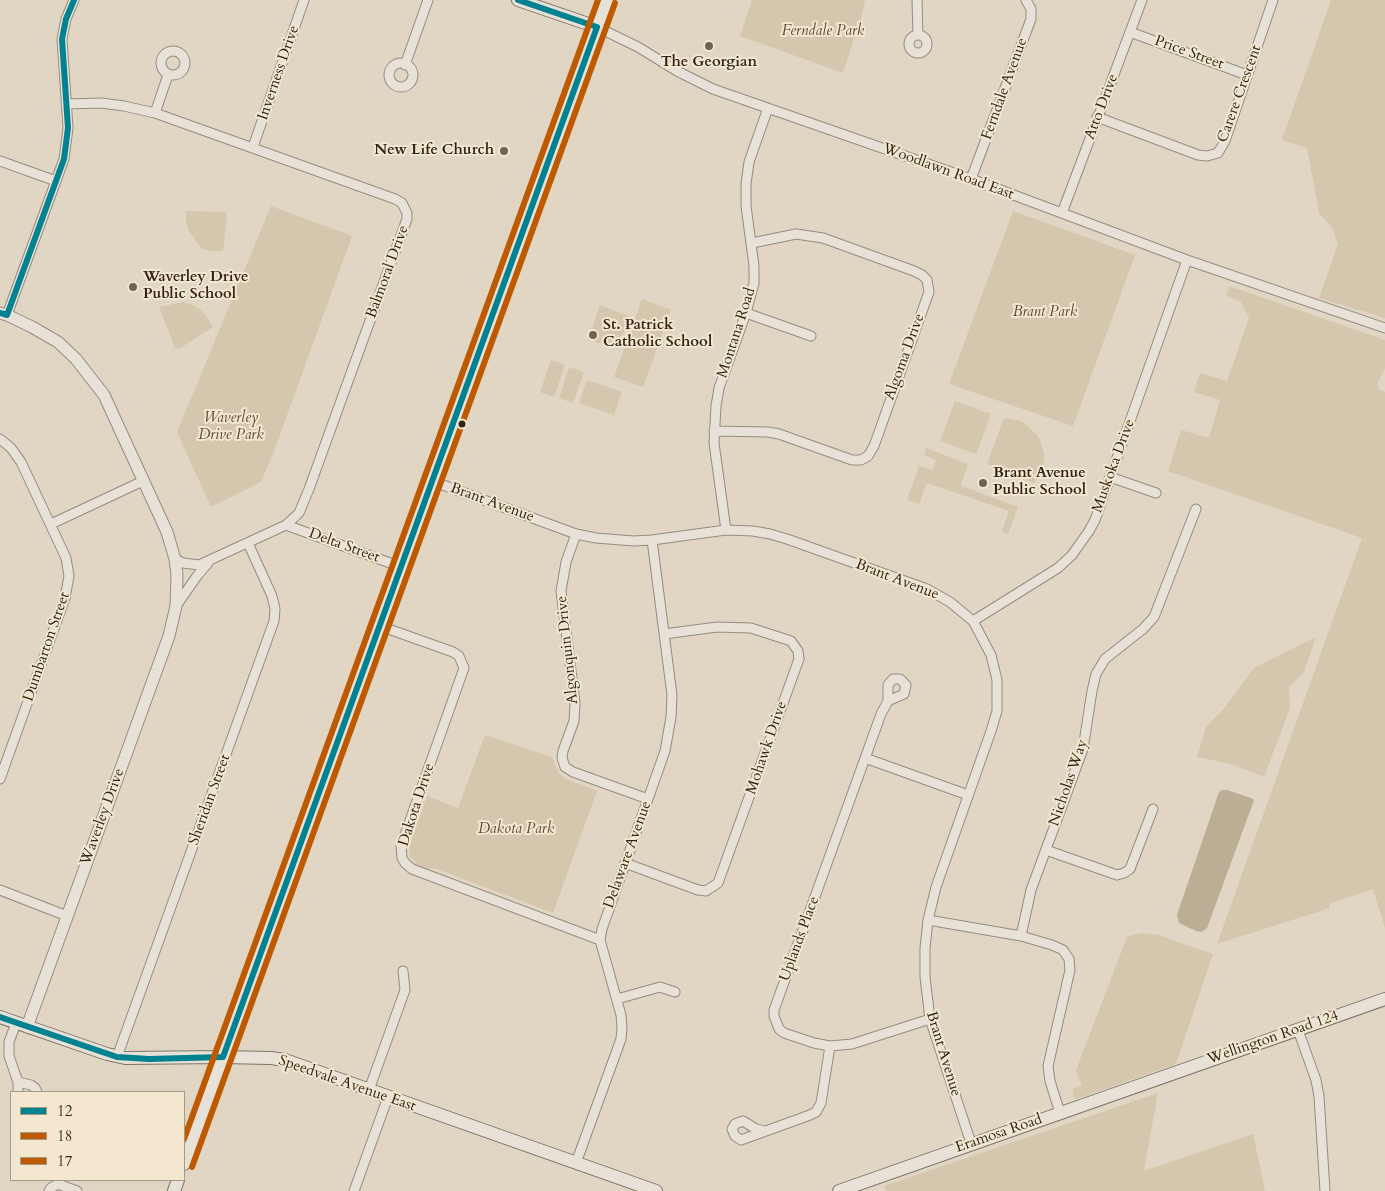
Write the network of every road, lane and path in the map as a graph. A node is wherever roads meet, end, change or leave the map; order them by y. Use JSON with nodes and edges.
{"nodes":[{"id":1,"x":74,"y":0,"type":"edge"},
{"id":2,"x":304,"y":0,"type":"edge"},
{"id":3,"x":428,"y":0,"type":"edge"},
{"id":4,"x":518,"y":0,"type":"edge"},
{"id":5,"x":607,"y":0,"type":"edge"},
{"id":6,"x":917,"y":0,"type":"edge"},
{"id":7,"x":1026,"y":0,"type":"edge"},
{"id":8,"x":1142,"y":0,"type":"edge"},
{"id":9,"x":1273,"y":0,"type":"edge"},
{"id":10,"x":598,"y":27,"type":"junction"},
{"id":11,"x":1130,"y":32,"type":"junction"},
{"id":12,"x":918,"y":35,"type":"dead end"},
{"id":13,"x":406,"y":65,"type":"dead end"},
{"id":14,"x":1247,"y":74,"type":"junction"},
{"id":15,"x":168,"y":75,"type":"dead end"},
{"id":16,"x":66,"y":104,"type":"junction"},
{"id":17,"x":768,"y":108,"type":"junction"},
{"id":18,"x":155,"y":113,"type":"junction"},
{"id":19,"x":1097,"y":118,"type":"junction"},
{"id":20,"x":253,"y":147,"type":"junction"},
{"id":21,"x":0,"y":161,"type":"edge"},
{"id":22,"x":972,"y":179,"type":"junction"},
{"id":23,"x":56,"y":181,"type":"junction"},
{"id":24,"x":1062,"y":213,"type":"junction"},
{"id":25,"x":752,"y":243,"type":"junction"},
{"id":26,"x":1187,"y":260,"type":"junction"},
{"id":27,"x":746,"y":313,"type":"junction"},
{"id":28,"x":4,"y":314,"type":"edge"},
{"id":29,"x":1385,"y":328,"type":"edge"},
{"id":30,"x":810,"y":336,"type":"dead end"},
{"id":31,"x":714,"y":431,"type":"junction"},
{"id":32,"x":0,"y":439,"type":"edge"},
{"id":33,"x":1110,"y":477,"type":"junction"},
{"id":34,"x":143,"y":481,"type":"junction"},
{"id":35,"x":432,"y":482,"type":"junction"},
{"id":36,"x":1156,"y":493,"type":"dead end"},
{"id":37,"x":1196,"y":508,"type":"dead end"},
{"id":38,"x":51,"y":524,"type":"junction"},
{"id":39,"x":286,"y":525,"type":"junction"},
{"id":40,"x":726,"y":530,"type":"junction"},
{"id":41,"x":576,"y":534,"type":"junction"},
{"id":42,"x":652,"y":540,"type":"junction"},
{"id":43,"x":248,"y":543,"type":"junction"},
{"id":44,"x":175,"y":559,"type":"junction"},
{"id":45,"x":210,"y":561,"type":"junction"},
{"id":46,"x":401,"y":567,"type":"junction"},
{"id":47,"x":176,"y":606,"type":"junction"},
{"id":48,"x":973,"y":621,"type":"junction"},
{"id":49,"x":380,"y":626,"type":"junction"},
{"id":50,"x":664,"y":634,"type":"junction"},
{"id":51,"x":888,"y":700,"type":"dead end"},
{"id":52,"x":865,"y":758,"type":"junction"},
{"id":53,"x":0,"y":779,"type":"edge"},
{"id":54,"x":968,"y":795,"type":"junction"},
{"id":55,"x":648,"y":799,"type":"junction"},
{"id":56,"x":1153,"y":809,"type":"dead end"},
{"id":57,"x":1046,"y":850,"type":"junction"},
{"id":58,"x":625,"y":863,"type":"junction"},
{"id":59,"x":0,"y":890,"type":"edge"},
{"id":60,"x":67,"y":916,"type":"junction"},
{"id":61,"x":928,"y":920,"type":"junction"},
{"id":62,"x":1021,"y":936,"type":"junction"},
{"id":63,"x":600,"y":940,"type":"junction"},
{"id":64,"x":403,"y":971,"type":"dead end"},
{"id":65,"x":675,"y":992,"type":"dead end"},
{"id":66,"x":617,"y":999,"type":"junction"},
{"id":67,"x":1385,"y":999,"type":"edge"},
{"id":68,"x":0,"y":1017,"type":"edge"},
{"id":69,"x":930,"y":1019,"type":"junction"},
{"id":70,"x":21,"y":1025,"type":"junction"},
{"id":71,"x":1298,"y":1030,"type":"junction"},
{"id":72,"x":830,"y":1046,"type":"junction"},
{"id":73,"x":117,"y":1057,"type":"junction"},
{"id":74,"x":223,"y":1057,"type":"junction"},
{"id":75,"x":1160,"y":1078,"type":"joint"},
{"id":76,"x":18,"y":1082,"type":"junction"},
{"id":77,"x":369,"y":1090,"type":"junction"},
{"id":78,"x":18,"y":1091,"type":"edge"},
{"id":79,"x":36,"y":1091,"type":"edge"},
{"id":80,"x":388,"y":1097,"type":"junction"},
{"id":81,"x":1060,"y":1113,"type":"junction"},
{"id":82,"x":765,"y":1131,"type":"dead end"},
{"id":83,"x":971,"y":1143,"type":"junction"},
{"id":84,"x":185,"y":1161,"type":"edge"},
{"id":85,"x":576,"y":1163,"type":"junction"},
{"id":86,"x":48,"y":1191,"type":"edge"},
{"id":87,"x":77,"y":1191,"type":"edge"},
{"id":88,"x":354,"y":1191,"type":"edge"},
{"id":89,"x":656,"y":1191,"type":"edge"},
{"id":90,"x":839,"y":1191,"type":"edge"},
{"id":91,"x":1326,"y":1191,"type":"edge"}],
"edges":[{"from":1,"to":16,"type":"street"},
{"from":2,"to":20,"type":"street","name":"Inverness Drive"},
{"from":3,"to":13,"type":"street"},
{"from":4,"to":10,"type":"main road","name":"Woodlawn Road East"},
{"from":5,"to":10,"type":"main road"},
{"from":6,"to":12,"type":"street"},
{"from":7,"to":22,"type":"street","name":"Ferndale Avenue"},
{"from":8,"to":11,"type":"street","name":"Atto Drive"},
{"from":9,"to":14,"type":"street","name":"Carere Crescent"},
{"from":10,"to":17,"type":"street","name":"Woodlawn Road East"},
{"from":10,"to":35,"type":"main road"},
{"from":11,"to":14,"type":"street","name":"Price Street"},
{"from":11,"to":19,"type":"street","name":"Atto Drive"},
{"from":14,"to":19,"type":"street","name":"Carere Crescent"},
{"from":15,"to":18,"type":"street"},
{"from":16,"to":18,"type":"street","name":"Balmoral Drive"},
{"from":16,"to":23,"type":"street"},
{"from":17,"to":22,"type":"street","name":"Woodlawn Road East"},
{"from":17,"to":25,"type":"street","name":"Montana Road"},
{"from":18,"to":20,"type":"street","name":"Balmoral Drive"},
{"from":19,"to":24,"type":"street","name":"Atto Drive"},
{"from":20,"to":39,"type":"street","name":"Balmoral Drive"},
{"from":21,"to":23,"type":"street"},
{"from":22,"to":24,"type":"street","name":"Woodlawn Road East"},
{"from":23,"to":28,"type":"street"},
{"from":24,"to":26,"type":"street","name":"Woodlawn Road East"},
{"from":25,"to":27,"type":"street","name":"Montana Road"},
{"from":25,"to":31,"type":"street","name":"Algoma Drive"},
{"from":26,"to":29,"type":"street","name":"Woodlawn Road East"},
{"from":26,"to":33,"type":"street","name":"Muskoka Drive"},
{"from":27,"to":30,"type":"street"},
{"from":27,"to":31,"type":"street","name":"Montana Road"},
{"from":28,"to":34,"type":"street","name":"Waverley Drive"},
{"from":31,"to":40,"type":"street","name":"Montana Road"},
{"from":32,"to":38,"type":"street","name":"Dumbarton Street"},
{"from":33,"to":36,"type":"street"},
{"from":33,"to":48,"type":"street","name":"Muskoka Drive"},
{"from":34,"to":38,"type":"street"},
{"from":34,"to":44,"type":"street","name":"Waverley Drive"},
{"from":35,"to":41,"type":"street","name":"Brant Avenue"},
{"from":35,"to":46,"type":"main road"},
{"from":37,"to":57,"type":"street","name":"Nicholas Way"},
{"from":38,"to":53,"type":"street","name":"Dumbarton Street"},
{"from":39,"to":43,"type":"street","name":"Balmoral Drive"},
{"from":39,"to":46,"type":"street","name":"Delta Street"},
{"from":40,"to":42,"type":"street","name":"Brant Avenue"},
{"from":40,"to":48,"type":"street","name":"Brant Avenue"},
{"from":41,"to":42,"type":"street","name":"Brant Avenue"},
{"from":41,"to":55,"type":"street","name":"Algonquin Drive"},
{"from":42,"to":50,"type":"street","name":"Delaware Avenue"},
{"from":43,"to":45,"type":"street","name":"Balmoral Drive"},
{"from":43,"to":73,"type":"street","name":"Sheridan Street"},
{"from":44,"to":45,"type":"street","name":"Balmoral Drive"},
{"from":44,"to":47,"type":"street","name":"Waverley Drive"},
{"from":45,"to":47,"type":"street","name":"Waverley Drive"},
{"from":46,"to":49,"type":"main road"},
{"from":47,"to":60,"type":"street","name":"Waverley Drive"},
{"from":48,"to":54,"type":"street","name":"Brant Avenue"},
{"from":49,"to":63,"type":"street","name":"Dakota Drive"},
{"from":49,"to":74,"type":"main road"},
{"from":50,"to":55,"type":"street","name":"Delaware Avenue"},
{"from":50,"to":58,"type":"street","name":"Mohawk Drive"},
{"from":51,"to":52,"type":"street","name":"Uplands Place"},
{"from":52,"to":54,"type":"street"},
{"from":52,"to":72,"type":"street","name":"Uplands Place"},
{"from":54,"to":61,"type":"street","name":"Brant Avenue"},
{"from":55,"to":58,"type":"street","name":"Delaware Avenue"},
{"from":56,"to":57,"type":"street"},
{"from":57,"to":62,"type":"street","name":"Nicholas Way"},
{"from":58,"to":63,"type":"street","name":"Delaware Avenue"},
{"from":59,"to":60,"type":"street"},
{"from":60,"to":70,"type":"street","name":"Waverley Drive"},
{"from":61,"to":62,"type":"street"},
{"from":61,"to":69,"type":"street","name":"Brant Avenue"},
{"from":62,"to":81,"type":"street"},
{"from":63,"to":66,"type":"street"},
{"from":64,"to":77,"type":"street"},
{"from":65,"to":66,"type":"street"},
{"from":66,"to":85,"type":"street"},
{"from":67,"to":71,"type":"main road","name":"Wellington Road 124"},
{"from":68,"to":70,"type":"main road","name":"Speedvale Avenue East"},
{"from":69,"to":72,"type":"street","name":"Uplands Place"},
{"from":69,"to":83,"type":"street","name":"Brant Avenue"},
{"from":70,"to":73,"type":"main road","name":"Speedvale Avenue East"},
{"from":70,"to":76,"type":"street"},
{"from":71,"to":75,"type":"main road","name":"Wellington Road 124"},
{"from":71,"to":91,"type":"street"},
{"from":72,"to":82,"type":"street"},
{"from":73,"to":74,"type":"main road","name":"Speedvale Avenue East"},
{"from":74,"to":77,"type":"main road","name":"Speedvale Avenue East"},
{"from":74,"to":84,"type":"main road"},
{"from":75,"to":81,"type":"main road","name":"Eramosa Road"},
{"from":76,"to":78,"type":"street"},
{"from":76,"to":79,"type":"street"},
{"from":77,"to":80,"type":"main road","name":"Speedvale Avenue East"},
{"from":80,"to":85,"type":"main road","name":"Speedvale Avenue East"},
{"from":80,"to":88,"type":"street"},
{"from":81,"to":83,"type":"main road","name":"Eramosa Road"},
{"from":83,"to":90,"type":"main road","name":"Eramosa Road"},
{"from":85,"to":89,"type":"main road","name":"Speedvale Avenue East"},
{"from":86,"to":87,"type":"street"}]}
